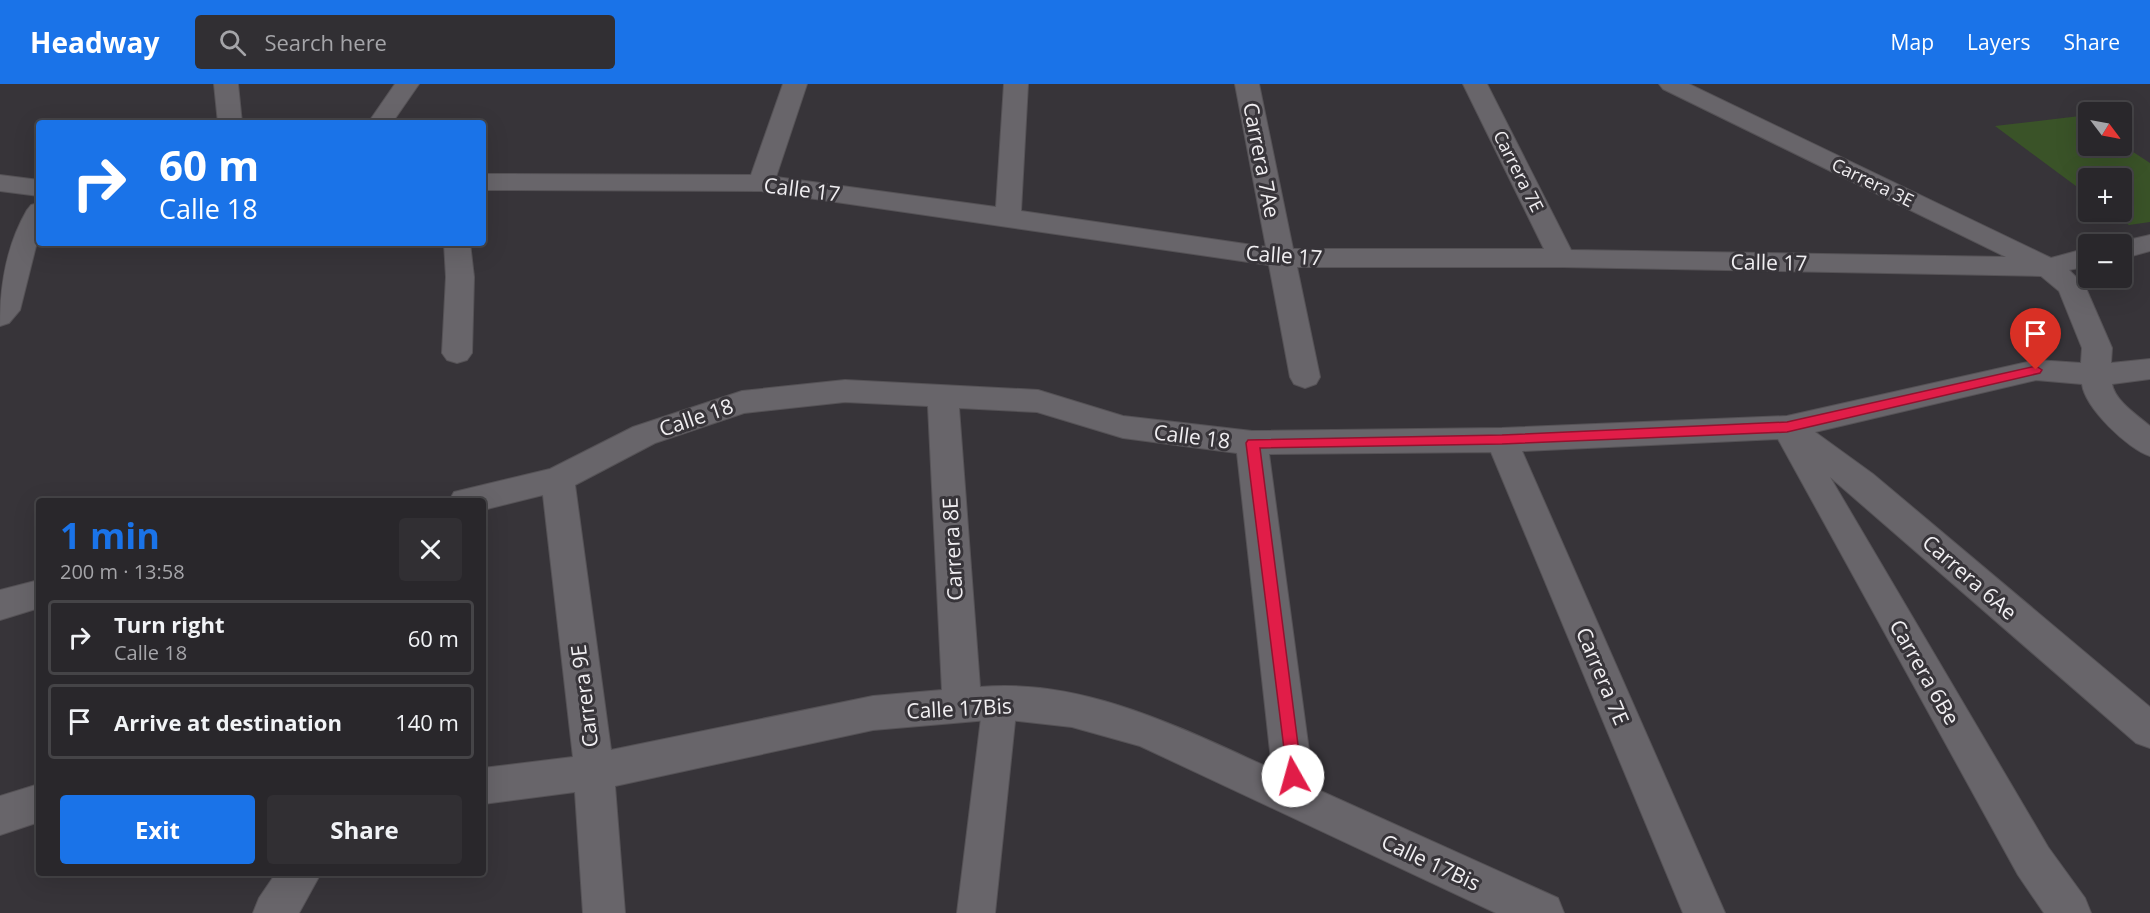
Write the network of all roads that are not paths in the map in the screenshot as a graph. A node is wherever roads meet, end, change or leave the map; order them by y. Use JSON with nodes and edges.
{"nodes":[{"id":1,"x":226,"y":84,"type":"edge"},
{"id":2,"x":407,"y":84,"type":"edge"},
{"id":3,"x":795,"y":84,"type":"edge"},
{"id":4,"x":1016,"y":84,"type":"edge"},
{"id":5,"x":1247,"y":84,"type":"edge"},
{"id":6,"x":1475,"y":84,"type":"edge"},
{"id":7,"x":1689,"y":87,"type":"edge"},
{"id":8,"x":230,"y":120,"type":"edge"},
{"id":9,"x":382,"y":120,"type":"edge"},
{"id":10,"x":486,"y":182,"type":"edge"},
{"id":11,"x":0,"y":183,"type":"edge"},
{"id":12,"x":761,"y":183,"type":"junction"},
{"id":13,"x":36,"y":188,"type":"edge"},
{"id":14,"x":36,"y":214,"type":"edge"},
{"id":15,"x":1008,"y":217,"type":"junction"},
{"id":16,"x":2150,"y":243,"type":"edge"},
{"id":17,"x":457,"y":246,"type":"edge"},
{"id":18,"x":2132,"y":247,"type":"edge"},
{"id":19,"x":1282,"y":258,"type":"junction"},
{"id":20,"x":1562,"y":258,"type":"junction"},
{"id":21,"x":2078,"y":260,"type":"edge"},
{"id":22,"x":2048,"y":267,"type":"junction"},
{"id":23,"x":0,"y":317,"type":"edge"},
{"id":24,"x":457,"y":353,"type":"dead end"},
{"id":25,"x":2096,"y":361,"type":"junction"},
{"id":26,"x":2150,"y":369,"type":"edge"},
{"id":27,"x":1305,"y":377,"type":"dead end"},
{"id":28,"x":943,"y":395,"type":"junction"},
{"id":29,"x":1787,"y":427,"type":"junction"},
{"id":30,"x":1502,"y":440,"type":"junction"},
{"id":31,"x":1252,"y":443,"type":"junction"},
{"id":32,"x":2150,"y":444,"type":"edge"},
{"id":33,"x":558,"y":479,"type":"junction"},
{"id":34,"x":479,"y":498,"type":"edge"},
{"id":35,"x":36,"y":595,"type":"edge"},
{"id":36,"x":0,"y":605,"type":"edge"},
{"id":37,"x":1000,"y":702,"type":"junction"},
{"id":38,"x":962,"y":704,"type":"junction"},
{"id":39,"x":2150,"y":731,"type":"edge"},
{"id":40,"x":594,"y":772,"type":"junction"},
{"id":41,"x":486,"y":786,"type":"edge"},
{"id":42,"x":1296,"y":800,"type":"junction"},
{"id":43,"x":36,"y":805,"type":"edge"},
{"id":44,"x":0,"y":816,"type":"edge"},
{"id":45,"x":298,"y":876,"type":"edge"},
{"id":46,"x":274,"y":913,"type":"edge"},
{"id":47,"x":604,"y":913,"type":"edge"},
{"id":48,"x":976,"y":913,"type":"edge"},
{"id":49,"x":1543,"y":913,"type":"edge"},
{"id":50,"x":1704,"y":913,"type":"edge"},
{"id":51,"x":2070,"y":913,"type":"edge"}],
"edges":[{"from":1,"to":8,"type":"street"},
{"from":2,"to":9,"type":"street"},
{"from":3,"to":12,"type":"street"},
{"from":4,"to":15,"type":"street"},
{"from":5,"to":19,"type":"street","name":"Carrera 7Ae"},
{"from":6,"to":20,"type":"street","name":"Carrera 7E"},
{"from":7,"to":22,"type":"street","name":"Carrera 3E"},
{"from":10,"to":12,"type":"street","name":"Calle 17"},
{"from":11,"to":13,"type":"street"},
{"from":12,"to":15,"type":"street","name":"Calle 17"},
{"from":14,"to":23,"type":"street"},
{"from":15,"to":19,"type":"street","name":"Calle 17"},
{"from":16,"to":18,"type":"street"},
{"from":17,"to":24,"type":"street"},
{"from":19,"to":20,"type":"street","name":"Calle 17"},
{"from":19,"to":27,"type":"street","name":"Carrera 7Ae"},
{"from":20,"to":22,"type":"street","name":"Calle 17"},
{"from":21,"to":22,"type":"street","name":"Calle 17"},
{"from":22,"to":25,"type":"street","name":"Carrera 3E"},
{"from":25,"to":26,"type":"street","name":"Calle 18"},
{"from":25,"to":29,"type":"street","name":"Calle 18"},
{"from":25,"to":32,"type":"street"},
{"from":28,"to":31,"type":"street","name":"Calle 18"},
{"from":28,"to":33,"type":"street","name":"Calle 18"},
{"from":28,"to":38,"type":"street","name":"Carrera 8E"},
{"from":29,"to":30,"type":"street","name":"Calle 18"},
{"from":29,"to":39,"type":"street","name":"Carrera 6Ae"},
{"from":29,"to":51,"type":"street","name":"Carrera 6Be"},
{"from":30,"to":31,"type":"street","name":"Calle 18"},
{"from":30,"to":50,"type":"street","name":"Carrera 7E"},
{"from":31,"to":42,"type":"street"},
{"from":33,"to":34,"type":"street","name":"Calle 18"},
{"from":33,"to":40,"type":"street","name":"Carrera 9E"},
{"from":35,"to":36,"type":"street"},
{"from":37,"to":38,"type":"street","name":"Calle 17Bis"},
{"from":37,"to":42,"type":"street","name":"Calle 17Bis"},
{"from":37,"to":48,"type":"street"},
{"from":38,"to":40,"type":"street","name":"Calle 17Bis"},
{"from":40,"to":41,"type":"street","name":"Calle 17Bis"},
{"from":40,"to":47,"type":"street","name":"Carrera 9E"},
{"from":42,"to":49,"type":"street","name":"Calle 17Bis"},
{"from":43,"to":44,"type":"street"},
{"from":45,"to":46,"type":"street"}]}
